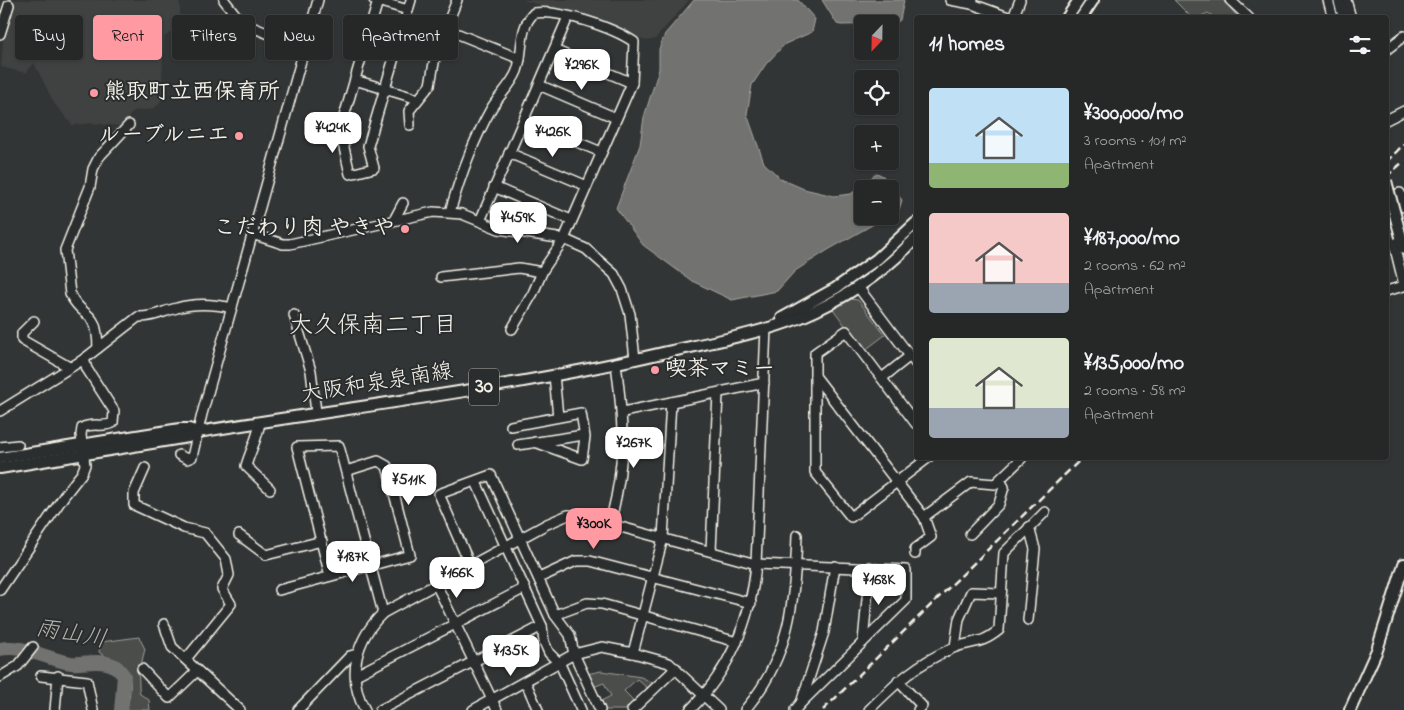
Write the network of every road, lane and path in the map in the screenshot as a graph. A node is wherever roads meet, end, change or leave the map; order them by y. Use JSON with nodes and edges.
{"nodes":[{"id":1,"x":224,"y":0,"type":"edge"},
{"id":2,"x":318,"y":0,"type":"edge"},
{"id":3,"x":411,"y":0,"type":"edge"},
{"id":4,"x":457,"y":0,"type":"edge"},
{"id":5,"x":950,"y":0,"type":"edge"},
{"id":6,"x":1020,"y":0,"type":"edge"},
{"id":7,"x":1079,"y":0,"type":"edge"},
{"id":8,"x":1093,"y":0,"type":"edge"},
{"id":9,"x":1230,"y":0,"type":"edge"},
{"id":10,"x":1328,"y":0,"type":"edge"},
{"id":11,"x":1339,"y":0,"type":"edge"},
{"id":12,"x":1346,"y":0,"type":"edge"},
{"id":13,"x":376,"y":1,"type":"edge"},
{"id":14,"x":973,"y":2,"type":"edge"},
{"id":15,"x":9,"y":6,"type":"dead end"},
{"id":16,"x":408,"y":10,"type":"junction"},
{"id":17,"x":314,"y":15,"type":"edge"},
{"id":18,"x":451,"y":15,"type":"edge"},
{"id":19,"x":1005,"y":15,"type":"edge"},
{"id":20,"x":1013,"y":15,"type":"edge"},
{"id":21,"x":1069,"y":15,"type":"edge"},
{"id":22,"x":1084,"y":15,"type":"edge"},
{"id":23,"x":1246,"y":15,"type":"edge"},
{"id":24,"x":1332,"y":15,"type":"edge"},
{"id":25,"x":1343,"y":15,"type":"edge"},
{"id":26,"x":1350,"y":15,"type":"edge"},
{"id":27,"x":568,"y":17,"type":"junction"},
{"id":28,"x":265,"y":32,"type":"edge"},
{"id":29,"x":0,"y":34,"type":"edge"},
{"id":30,"x":458,"y":34,"type":"edge"},
{"id":31,"x":1404,"y":36,"type":"edge"},
{"id":32,"x":1389,"y":48,"type":"edge"},
{"id":33,"x":554,"y":50,"type":"junction"},
{"id":34,"x":520,"y":59,"type":"junction"},
{"id":35,"x":301,"y":60,"type":"edge"},
{"id":36,"x":435,"y":60,"type":"edge"},
{"id":37,"x":355,"y":80,"type":"junction"},
{"id":38,"x":632,"y":83,"type":"junction"},
{"id":39,"x":539,"y":85,"type":"junction"},
{"id":40,"x":385,"y":88,"type":"junction"},
{"id":41,"x":418,"y":100,"type":"junction"},
{"id":42,"x":1404,"y":111,"type":"edge"},
{"id":43,"x":616,"y":118,"type":"junction"},
{"id":44,"x":1389,"y":118,"type":"edge"},
{"id":45,"x":524,"y":120,"type":"junction"},
{"id":46,"x":129,"y":124,"type":"dead end"},
{"id":47,"x":410,"y":125,"type":"dead end"},
{"id":48,"x":601,"y":152,"type":"junction"},
{"id":49,"x":509,"y":153,"type":"junction"},
{"id":50,"x":587,"y":186,"type":"junction"},
{"id":51,"x":494,"y":187,"type":"junction"},
{"id":52,"x":1389,"y":192,"type":"edge"},
{"id":53,"x":1389,"y":197,"type":"edge"},
{"id":54,"x":403,"y":203,"type":"dead end"},
{"id":55,"x":1404,"y":207,"type":"edge"},
{"id":56,"x":450,"y":212,"type":"junction"},
{"id":57,"x":394,"y":220,"type":"junction"},
{"id":58,"x":571,"y":220,"type":"junction"},
{"id":59,"x":480,"y":221,"type":"junction"},
{"id":60,"x":1389,"y":224,"type":"edge"},
{"id":61,"x":914,"y":225,"type":"edge"},
{"id":62,"x":252,"y":234,"type":"junction"},
{"id":63,"x":564,"y":238,"type":"junction"},
{"id":64,"x":914,"y":240,"type":"edge"},
{"id":65,"x":1404,"y":249,"type":"edge"},
{"id":66,"x":542,"y":272,"type":"junction"},
{"id":67,"x":441,"y":277,"type":"dead end"},
{"id":68,"x":1404,"y":286,"type":"edge"},
{"id":69,"x":858,"y":287,"type":"junction"},
{"id":70,"x":1389,"y":290,"type":"edge"},
{"id":71,"x":232,"y":308,"type":"junction"},
{"id":72,"x":294,"y":315,"type":"dead end"},
{"id":73,"x":34,"y":321,"type":"dead end"},
{"id":74,"x":766,"y":328,"type":"junction"},
{"id":75,"x":512,"y":329,"type":"dead end"},
{"id":76,"x":98,"y":348,"type":"junction"},
{"id":77,"x":910,"y":356,"type":"junction"},
{"id":78,"x":84,"y":359,"type":"junction"},
{"id":79,"x":635,"y":359,"type":"junction"},
{"id":80,"x":914,"y":361,"type":"edge"},
{"id":81,"x":616,"y":364,"type":"junction"},
{"id":82,"x":69,"y":367,"type":"junction"},
{"id":83,"x":554,"y":375,"type":"junction"},
{"id":84,"x":815,"y":376,"type":"junction"},
{"id":85,"x":882,"y":378,"type":"junction"},
{"id":86,"x":764,"y":383,"type":"junction"},
{"id":87,"x":718,"y":393,"type":"junction"},
{"id":88,"x":672,"y":402,"type":"junction"},
{"id":89,"x":0,"y":411,"type":"edge"},
{"id":90,"x":316,"y":412,"type":"junction"},
{"id":91,"x":623,"y":412,"type":"junction"},
{"id":92,"x":558,"y":417,"type":"junction"},
{"id":93,"x":914,"y":421,"type":"edge"},
{"id":94,"x":260,"y":422,"type":"junction"},
{"id":95,"x":511,"y":426,"type":"dead end"},
{"id":96,"x":198,"y":432,"type":"junction"},
{"id":97,"x":584,"y":435,"type":"junction"},
{"id":98,"x":534,"y":442,"type":"junction"},
{"id":99,"x":18,"y":445,"type":"dead end"},
{"id":100,"x":518,"y":445,"type":"dead end"},
{"id":101,"x":0,"y":447,"type":"edge"},
{"id":102,"x":84,"y":449,"type":"junction"},
{"id":103,"x":179,"y":455,"type":"dead end"},
{"id":104,"x":0,"y":458,"type":"edge"},
{"id":105,"x":925,"y":460,"type":"edge"},
{"id":106,"x":1020,"y":460,"type":"edge"},
{"id":107,"x":0,"y":468,"type":"edge"},
{"id":108,"x":145,"y":468,"type":"dead end"},
{"id":109,"x":346,"y":471,"type":"junction"},
{"id":110,"x":1000,"y":480,"type":"junction"},
{"id":111,"x":476,"y":482,"type":"junction"},
{"id":112,"x":896,"y":482,"type":"junction"},
{"id":113,"x":270,"y":489,"type":"dead end"},
{"id":114,"x":1045,"y":512,"type":"dead end"},
{"id":115,"x":924,"y":517,"type":"junction"},
{"id":116,"x":610,"y":523,"type":"junction"},
{"id":117,"x":1029,"y":527,"type":"junction"},
{"id":118,"x":970,"y":534,"type":"dead end"},
{"id":119,"x":239,"y":535,"type":"dead end"},
{"id":120,"x":797,"y":535,"type":"dead end"},
{"id":121,"x":662,"y":538,"type":"junction"},
{"id":122,"x":521,"y":539,"type":"junction"},
{"id":123,"x":322,"y":541,"type":"junction"},
{"id":124,"x":505,"y":546,"type":"junction"},
{"id":125,"x":711,"y":551,"type":"junction"},
{"id":126,"x":915,"y":554,"type":"dead end"},
{"id":127,"x":756,"y":564,"type":"junction"},
{"id":128,"x":796,"y":564,"type":"junction"},
{"id":129,"x":1404,"y":564,"type":"edge"},
{"id":130,"x":470,"y":565,"type":"junction"},
{"id":131,"x":370,"y":566,"type":"junction"},
{"id":132,"x":835,"y":566,"type":"junction"},
{"id":133,"x":870,"y":567,"type":"junction"},
{"id":134,"x":330,"y":576,"type":"junction"},
{"id":135,"x":654,"y":576,"type":"junction"},
{"id":136,"x":539,"y":578,"type":"junction"},
{"id":137,"x":436,"y":584,"type":"junction"},
{"id":138,"x":525,"y":588,"type":"junction"},
{"id":139,"x":0,"y":590,"type":"edge"},
{"id":140,"x":279,"y":590,"type":"dead end"},
{"id":141,"x":1000,"y":593,"type":"junction"},
{"id":142,"x":751,"y":603,"type":"junction"},
{"id":143,"x":383,"y":613,"type":"junction"},
{"id":144,"x":555,"y":615,"type":"junction"},
{"id":145,"x":642,"y":615,"type":"junction"},
{"id":146,"x":1028,"y":620,"type":"dead end"},
{"id":147,"x":164,"y":624,"type":"dead end"},
{"id":148,"x":456,"y":624,"type":"junction"},
{"id":149,"x":542,"y":626,"type":"junction"},
{"id":150,"x":737,"y":642,"type":"junction"},
{"id":151,"x":864,"y":642,"type":"junction"},
{"id":152,"x":33,"y":647,"type":"dead end"},
{"id":153,"x":954,"y":647,"type":"junction"},
{"id":154,"x":633,"y":653,"type":"junction"},
{"id":155,"x":358,"y":654,"type":"junction"},
{"id":156,"x":574,"y":654,"type":"junction"},
{"id":157,"x":186,"y":659,"type":"junction"},
{"id":158,"x":474,"y":662,"type":"junction"},
{"id":159,"x":560,"y":664,"type":"junction"},
{"id":160,"x":676,"y":668,"type":"junction"},
{"id":161,"x":142,"y":669,"type":"dead end"},
{"id":162,"x":197,"y":671,"type":"junction"},
{"id":163,"x":356,"y":675,"type":"junction"},
{"id":164,"x":41,"y":676,"type":"dead end"},
{"id":165,"x":58,"y":676,"type":"junction"},
{"id":166,"x":0,"y":677,"type":"edge"},
{"id":167,"x":898,"y":681,"type":"junction"},
{"id":168,"x":526,"y":683,"type":"junction"},
{"id":169,"x":704,"y":696,"type":"junction"},
{"id":170,"x":492,"y":700,"type":"junction"},
{"id":171,"x":798,"y":706,"type":"edge"},
{"id":172,"x":54,"y":710,"type":"edge"},
{"id":173,"x":93,"y":710,"type":"edge"},
{"id":174,"x":240,"y":710,"type":"edge"},
{"id":175,"x":298,"y":710,"type":"edge"},
{"id":176,"x":365,"y":710,"type":"edge"},
{"id":177,"x":380,"y":710,"type":"edge"},
{"id":178,"x":473,"y":710,"type":"edge"},
{"id":179,"x":497,"y":710,"type":"edge"},
{"id":180,"x":538,"y":710,"type":"edge"},
{"id":181,"x":581,"y":710,"type":"edge"},
{"id":182,"x":600,"y":710,"type":"edge"},
{"id":183,"x":632,"y":710,"type":"edge"},
{"id":184,"x":690,"y":710,"type":"edge"},
{"id":185,"x":719,"y":710,"type":"edge"},
{"id":186,"x":745,"y":710,"type":"edge"},
{"id":187,"x":868,"y":710,"type":"edge"},
{"id":188,"x":918,"y":710,"type":"edge"},
{"id":189,"x":1350,"y":710,"type":"edge"}],
"edges":[{"from":1,"to":28,"type":"street"},
{"from":2,"to":17,"type":"street"},
{"from":3,"to":16,"type":"street"},
{"from":4,"to":18,"type":"street"},
{"from":5,"to":14,"type":"street"},
{"from":6,"to":20,"type":"street"},
{"from":7,"to":21,"type":"main road"},
{"from":8,"to":22,"type":"main road"},
{"from":9,"to":23,"type":"street"},
{"from":10,"to":24,"type":"street"},
{"from":11,"to":25,"type":"main road"},
{"from":12,"to":26,"type":"street"},
{"from":13,"to":16,"type":"street"},
{"from":13,"to":37,"type":"street"},
{"from":14,"to":19,"type":"street"},
{"from":15,"to":29,"type":"street"},
{"from":16,"to":40,"type":"street"},
{"from":27,"to":33,"type":"street"},
{"from":27,"to":34,"type":"street"},
{"from":27,"to":38,"type":"street"},
{"from":30,"to":34,"type":"street"},
{"from":31,"to":32,"type":"street"},
{"from":33,"to":38,"type":"street"},
{"from":33,"to":39,"type":"street"},
{"from":34,"to":56,"type":"street"},
{"from":35,"to":62,"type":"street"},
{"from":36,"to":41,"type":"street"},
{"from":37,"to":40,"type":"street"},
{"from":37,"to":40,"type":"street"},
{"from":38,"to":43,"type":"street"},
{"from":39,"to":43,"type":"street"},
{"from":39,"to":45,"type":"street"},
{"from":40,"to":41,"type":"street"},
{"from":41,"to":47,"type":"street"},
{"from":42,"to":44,"type":"street"},
{"from":43,"to":48,"type":"street"},
{"from":45,"to":48,"type":"street"},
{"from":45,"to":49,"type":"street"},
{"from":46,"to":76,"type":"street"},
{"from":48,"to":50,"type":"street"},
{"from":49,"to":50,"type":"street"},
{"from":49,"to":51,"type":"street"},
{"from":50,"to":58,"type":"street"},
{"from":51,"to":58,"type":"street"},
{"from":51,"to":59,"type":"street"},
{"from":52,"to":65,"type":"main road","bridge":true},
{"from":53,"to":55,"type":"street"},
{"from":54,"to":57,"type":"street"},
{"from":56,"to":57,"type":"street"},
{"from":56,"to":59,"type":"street"},
{"from":57,"to":62,"type":"street"},
{"from":58,"to":63,"type":"street"},
{"from":59,"to":63,"type":"street"},
{"from":60,"to":68,"type":"street"},
{"from":61,"to":74,"type":"main road","name":"大阪和泉泉南線","number":"30"},
{"from":62,"to":71,"type":"street"},
{"from":63,"to":66,"type":"street"},
{"from":63,"to":79,"type":"street"},
{"from":64,"to":69,"type":"main road","name":"大阪和泉泉南線","number":"30"},
{"from":66,"to":67,"type":"street"},
{"from":66,"to":75,"type":"street"},
{"from":68,"to":70,"type":"street"},
{"from":69,"to":74,"type":"main road","name":"大阪和泉泉南線","number":"30"},
{"from":69,"to":77,"type":"street"},
{"from":71,"to":76,"type":"street"},
{"from":71,"to":96,"type":"street"},
{"from":72,"to":90,"type":"street"},
{"from":73,"to":82,"type":"street"},
{"from":74,"to":79,"type":"main road","name":"大阪和泉泉南線","number":"30"},
{"from":74,"to":86,"type":"street"},
{"from":76,"to":78,"type":"street"},
{"from":77,"to":80,"type":"street"},
{"from":77,"to":85,"type":"street"},
{"from":78,"to":82,"type":"street"},
{"from":78,"to":102,"type":"street"},
{"from":79,"to":81,"type":"main road","name":"大阪和泉泉南線","number":"30"},
{"from":81,"to":83,"type":"main road","name":"大阪和泉泉南線","number":"30"},
{"from":81,"to":91,"type":"street"},
{"from":82,"to":89,"type":"street"},
{"from":83,"to":90,"type":"main road","name":"大阪和泉泉南線","number":"30"},
{"from":83,"to":92,"type":"street"},
{"from":84,"to":85,"type":"street"},
{"from":84,"to":112,"type":"street"},
{"from":84,"to":112,"type":"street"},
{"from":85,"to":93,"type":"street"},
{"from":86,"to":87,"type":"street"},
{"from":86,"to":127,"type":"street"},
{"from":87,"to":88,"type":"street"},
{"from":87,"to":125,"type":"street"},
{"from":88,"to":91,"type":"street"},
{"from":88,"to":121,"type":"street"},
{"from":90,"to":94,"type":"main road","name":"大阪和泉泉南線","number":"30"},
{"from":91,"to":116,"type":"street"},
{"from":92,"to":95,"type":"street"},
{"from":92,"to":97,"type":"street"},
{"from":94,"to":96,"type":"main road","name":"大阪和泉泉南線","number":"30"},
{"from":94,"to":113,"type":"street"},
{"from":96,"to":102,"type":"main road","name":"大阪和泉泉南線","number":"30"},
{"from":96,"to":103,"type":"street"},
{"from":97,"to":98,"type":"street"},
{"from":97,"to":98,"type":"street"},
{"from":98,"to":100,"type":"street"},
{"from":99,"to":101,"type":"street"},
{"from":102,"to":104,"type":"main road","name":"大阪和泉泉南線","number":"30"},
{"from":102,"to":107,"type":"main road","name":"大阪和泉泉南線","number":"30"},
{"from":102,"to":139,"type":"street"},
{"from":105,"to":112,"type":"street"},
{"from":106,"to":110,"type":"street"},
{"from":108,"to":157,"type":"street"},
{"from":109,"to":123,"type":"street"},
{"from":109,"to":131,"type":"street"},
{"from":109,"to":131,"type":"street"},
{"from":110,"to":115,"type":"street"},
{"from":110,"to":118,"type":"street"},
{"from":111,"to":122,"type":"street"},
{"from":111,"to":124,"type":"street"},
{"from":111,"to":130,"type":"street"},
{"from":112,"to":115,"type":"street"},
{"from":114,"to":117,"type":"street"},
{"from":115,"to":126,"type":"street"},
{"from":116,"to":121,"type":"street"},
{"from":116,"to":122,"type":"street"},
{"from":117,"to":141,"type":"street"},
{"from":117,"to":146,"type":"street"},
{"from":119,"to":123,"type":"street"},
{"from":120,"to":128,"type":"street"},
{"from":121,"to":125,"type":"street"},
{"from":121,"to":135,"type":"street"},
{"from":122,"to":124,"type":"street"},
{"from":122,"to":136,"type":"street"},
{"from":123,"to":134,"type":"street"},
{"from":124,"to":130,"type":"street"},
{"from":124,"to":138,"type":"street"},
{"from":125,"to":127,"type":"street"},
{"from":127,"to":128,"type":"street"},
{"from":127,"to":142,"type":"street"},
{"from":128,"to":132,"type":"street"},
{"from":128,"to":186,"type":"street"},
{"from":129,"to":189,"type":"main road"},
{"from":130,"to":137,"type":"street"},
{"from":131,"to":134,"type":"street"},
{"from":131,"to":143,"type":"street"},
{"from":132,"to":133,"type":"street"},
{"from":132,"to":171,"type":"street"},
{"from":133,"to":151,"type":"street"},
{"from":133,"to":151,"type":"street"},
{"from":134,"to":140,"type":"street"},
{"from":135,"to":136,"type":"street"},
{"from":135,"to":142,"type":"street"},
{"from":135,"to":145,"type":"street"},
{"from":136,"to":144,"type":"street"},
{"from":137,"to":143,"type":"street"},
{"from":137,"to":148,"type":"street"},
{"from":138,"to":148,"type":"street"},
{"from":138,"to":149,"type":"street"},
{"from":141,"to":153,"type":"street"},
{"from":141,"to":153,"type":"street"},
{"from":142,"to":150,"type":"street"},
{"from":143,"to":155,"type":"street"},
{"from":144,"to":145,"type":"street"},
{"from":144,"to":156,"type":"street"},
{"from":145,"to":150,"type":"street"},
{"from":145,"to":154,"type":"street"},
{"from":147,"to":157,"type":"street"},
{"from":148,"to":158,"type":"street"},
{"from":148,"to":163,"type":"street"},
{"from":149,"to":158,"type":"street"},
{"from":149,"to":159,"type":"street"},
{"from":150,"to":169,"type":"street"},
{"from":151,"to":171,"type":"street"},
{"from":152,"to":166,"type":"street"},
{"from":153,"to":167,"type":"street"},
{"from":154,"to":156,"type":"street"},
{"from":154,"to":160,"type":"street"},
{"from":155,"to":163,"type":"street"},
{"from":155,"to":175,"type":"street"},
{"from":156,"to":159,"type":"street"},
{"from":156,"to":182,"type":"street"},
{"from":157,"to":162,"type":"street"},
{"from":158,"to":170,"type":"street"},
{"from":158,"to":177,"type":"street"},
{"from":159,"to":168,"type":"street"},
{"from":159,"to":181,"type":"street"},
{"from":160,"to":169,"type":"street"},
{"from":160,"to":183,"type":"street"},
{"from":161,"to":162,"type":"street"},
{"from":162,"to":174,"type":"street"},
{"from":163,"to":176,"type":"street"},
{"from":164,"to":165,"type":"street"},
{"from":165,"to":172,"type":"street"},
{"from":165,"to":173,"type":"street"},
{"from":167,"to":187,"type":"street"},
{"from":167,"to":188,"type":"street"},
{"from":168,"to":170,"type":"street"},
{"from":168,"to":180,"type":"street"},
{"from":169,"to":184,"type":"street"},
{"from":169,"to":185,"type":"street"},
{"from":170,"to":178,"type":"street"},
{"from":170,"to":179,"type":"street"}]}
